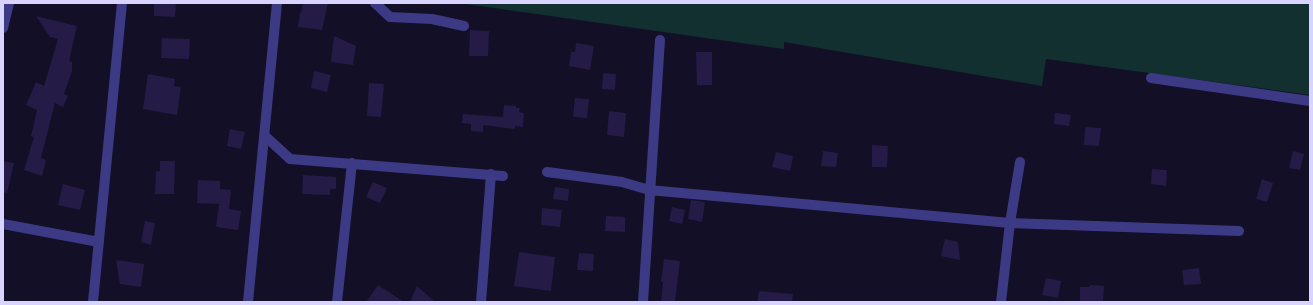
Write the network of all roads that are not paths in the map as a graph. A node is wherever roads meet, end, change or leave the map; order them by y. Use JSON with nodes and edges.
{"nodes":[{"id":1,"x":9,"y":3,"type":"edge"},
{"id":2,"x":122,"y":3,"type":"edge"},
{"id":3,"x":277,"y":3,"type":"edge"},
{"id":4,"x":375,"y":3,"type":"edge"},
{"id":5,"x":464,"y":26,"type":"dead end"},
{"id":6,"x":3,"y":28,"type":"edge"},
{"id":7,"x":660,"y":40,"type":"dead end"},
{"id":8,"x":1151,"y":78,"type":"dead end"},
{"id":9,"x":1310,"y":101,"type":"edge"},
{"id":10,"x":264,"y":135,"type":"junction"},
{"id":11,"x":1020,"y":162,"type":"dead end"},
{"id":12,"x":352,"y":163,"type":"junction"},
{"id":13,"x":548,"y":172,"type":"dead end"},
{"id":14,"x":491,"y":174,"type":"junction"},
{"id":15,"x":503,"y":176,"type":"dead end"},
{"id":16,"x":650,"y":190,"type":"junction"},
{"id":17,"x":1010,"y":223,"type":"junction"},
{"id":18,"x":3,"y":224,"type":"edge"},
{"id":19,"x":1240,"y":231,"type":"dead end"},
{"id":20,"x":99,"y":242,"type":"junction"},
{"id":21,"x":93,"y":302,"type":"edge"},
{"id":22,"x":248,"y":302,"type":"edge"},
{"id":23,"x":337,"y":302,"type":"edge"},
{"id":24,"x":481,"y":302,"type":"edge"},
{"id":25,"x":643,"y":302,"type":"edge"},
{"id":26,"x":1001,"y":302,"type":"edge"}],
"edges":[{"from":1,"to":6,"type":"street"},
{"from":2,"to":20,"type":"street"},
{"from":3,"to":10,"type":"street"},
{"from":4,"to":5,"type":"street"},
{"from":7,"to":16,"type":"street"},
{"from":8,"to":9,"type":"street"},
{"from":10,"to":12,"type":"street"},
{"from":10,"to":22,"type":"street"},
{"from":11,"to":17,"type":"street"},
{"from":12,"to":14,"type":"street"},
{"from":12,"to":23,"type":"street"},
{"from":13,"to":16,"type":"street"},
{"from":14,"to":15,"type":"street"},
{"from":14,"to":24,"type":"street"},
{"from":16,"to":17,"type":"street"},
{"from":16,"to":25,"type":"street"},
{"from":17,"to":19,"type":"street"},
{"from":17,"to":26,"type":"street"},
{"from":18,"to":20,"type":"street"},
{"from":20,"to":21,"type":"street"}]}
